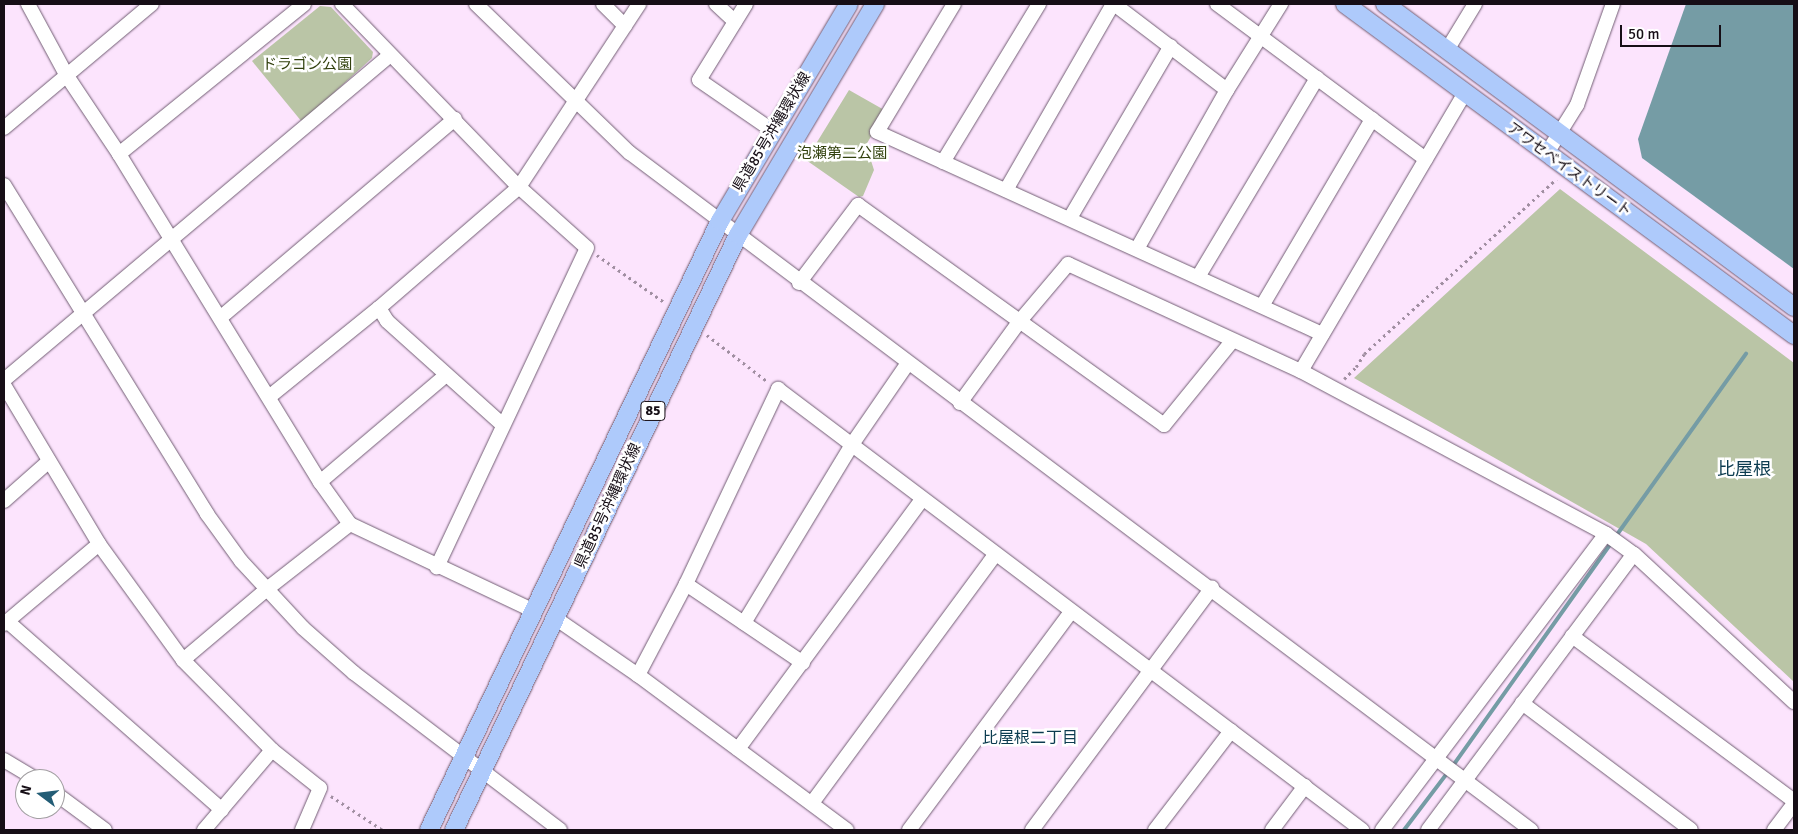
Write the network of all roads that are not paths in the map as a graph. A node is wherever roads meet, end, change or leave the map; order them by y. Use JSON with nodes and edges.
{"nodes":[{"id":1,"x":28,"y":4,"type":"edge"},
{"id":2,"x":152,"y":4,"type":"edge"},
{"id":3,"x":304,"y":4,"type":"edge"},
{"id":4,"x":342,"y":4,"type":"edge"},
{"id":5,"x":476,"y":4,"type":"edge"},
{"id":6,"x":603,"y":4,"type":"edge"},
{"id":7,"x":639,"y":4,"type":"edge"},
{"id":8,"x":716,"y":4,"type":"edge"},
{"id":9,"x":746,"y":4,"type":"edge"},
{"id":10,"x":849,"y":4,"type":"edge"},
{"id":11,"x":875,"y":4,"type":"edge"},
{"id":12,"x":954,"y":4,"type":"edge"},
{"id":13,"x":1039,"y":4,"type":"edge"},
{"id":14,"x":1114,"y":4,"type":"edge"},
{"id":15,"x":1217,"y":4,"type":"edge"},
{"id":16,"x":1281,"y":4,"type":"edge"},
{"id":17,"x":1345,"y":4,"type":"edge"},
{"id":18,"x":1385,"y":4,"type":"edge"},
{"id":19,"x":1476,"y":4,"type":"edge"},
{"id":20,"x":1613,"y":4,"type":"edge"},
{"id":21,"x":735,"y":22,"type":"junction"},
{"id":22,"x":625,"y":26,"type":"junction"},
{"id":23,"x":1262,"y":36,"type":"junction"},
{"id":24,"x":1171,"y":46,"type":"junction"},
{"id":25,"x":1447,"y":50,"type":"junction"},
{"id":26,"x":389,"y":56,"type":"junction"},
{"id":27,"x":67,"y":76,"type":"junction"},
{"id":28,"x":1317,"y":78,"type":"junction"},
{"id":29,"x":1227,"y":90,"type":"junction"},
{"id":30,"x":1465,"y":92,"type":"junction"},
{"id":31,"x":574,"y":102,"type":"junction"},
{"id":32,"x":455,"y":119,"type":"junction"},
{"id":33,"x":1372,"y":119,"type":"junction"},
{"id":34,"x":4,"y":128,"type":"edge"},
{"id":35,"x":773,"y":131,"type":"junction"},
{"id":36,"x":1561,"y":134,"type":"junction"},
{"id":37,"x":1547,"y":153,"type":"junction"},
{"id":38,"x":120,"y":154,"type":"junction"},
{"id":39,"x":1426,"y":159,"type":"junction"},
{"id":40,"x":943,"y":162,"type":"junction"},
{"id":41,"x":4,"y":185,"type":"edge"},
{"id":42,"x":520,"y":187,"type":"junction"},
{"id":43,"x":1006,"y":190,"type":"junction"},
{"id":44,"x":1070,"y":218,"type":"junction"},
{"id":45,"x":720,"y":221,"type":"junction"},
{"id":46,"x":738,"y":235,"type":"junction"},
{"id":47,"x":172,"y":241,"type":"junction"},
{"id":48,"x":1137,"y":249,"type":"junction"},
{"id":49,"x":1198,"y":277,"type":"junction"},
{"id":50,"x":799,"y":283,"type":"junction"},
{"id":51,"x":1262,"y":306,"type":"junction"},
{"id":52,"x":1794,"y":307,"type":"edge"},
{"id":53,"x":379,"y":308,"type":"junction"},
{"id":54,"x":83,"y":314,"type":"junction"},
{"id":55,"x":220,"y":318,"type":"junction"},
{"id":56,"x":1019,"y":322,"type":"junction"},
{"id":57,"x":1322,"y":334,"type":"junction"},
{"id":58,"x":1794,"y":335,"type":"edge"},
{"id":59,"x":1233,"y":340,"type":"junction"},
{"id":60,"x":908,"y":363,"type":"junction"},
{"id":61,"x":1300,"y":371,"type":"junction"},
{"id":62,"x":446,"y":375,"type":"junction"},
{"id":63,"x":4,"y":380,"type":"edge"},
{"id":64,"x":4,"y":385,"type":"edge"},
{"id":65,"x":269,"y":397,"type":"junction"},
{"id":66,"x":960,"y":403,"type":"junction"},
{"id":67,"x":503,"y":425,"type":"junction"},
{"id":68,"x":854,"y":443,"type":"junction"},
{"id":69,"x":49,"y":461,"type":"junction"},
{"id":70,"x":320,"y":482,"type":"junction"},
{"id":71,"x":922,"y":499,"type":"junction"},
{"id":72,"x":4,"y":501,"type":"edge"},
{"id":73,"x":350,"y":524,"type":"junction"},
{"id":74,"x":1606,"y":534,"type":"junction"},
{"id":75,"x":99,"y":544,"type":"junction"},
{"id":76,"x":1634,"y":554,"type":"junction"},
{"id":77,"x":995,"y":555,"type":"junction"},
{"id":78,"x":437,"y":567,"type":"junction"},
{"id":79,"x":686,"y":584,"type":"junction"},
{"id":80,"x":1212,"y":588,"type":"junction"},
{"id":81,"x":266,"y":589,"type":"junction"},
{"id":82,"x":534,"y":611,"type":"junction"},
{"id":83,"x":1071,"y":612,"type":"junction"},
{"id":84,"x":555,"y":618,"type":"junction"},
{"id":85,"x":5,"y":623,"type":"edge"},
{"id":86,"x":744,"y":623,"type":"junction"},
{"id":87,"x":1572,"y":636,"type":"junction"},
{"id":88,"x":184,"y":660,"type":"junction"},
{"id":89,"x":804,"y":663,"type":"junction"},
{"id":90,"x":1151,"y":669,"type":"junction"},
{"id":91,"x":638,"y":675,"type":"junction"},
{"id":92,"x":1794,"y":702,"type":"edge"},
{"id":93,"x":1522,"y":703,"type":"junction"},
{"id":94,"x":1231,"y":731,"type":"junction"},
{"id":95,"x":738,"y":749,"type":"junction"},
{"id":96,"x":272,"y":750,"type":"junction"},
{"id":97,"x":463,"y":757,"type":"junction"},
{"id":98,"x":4,"y":760,"type":"edge"},
{"id":99,"x":1438,"y":762,"type":"junction"},
{"id":100,"x":19,"y":769,"type":"edge"},
{"id":101,"x":482,"y":771,"type":"junction"},
{"id":102,"x":1461,"y":778,"type":"junction"},
{"id":103,"x":1306,"y":786,"type":"junction"},
{"id":104,"x":65,"y":800,"type":"edge"},
{"id":105,"x":1794,"y":802,"type":"edge"},
{"id":106,"x":812,"y":803,"type":"junction"},
{"id":107,"x":222,"y":810,"type":"junction"},
{"id":108,"x":105,"y":830,"type":"edge"},
{"id":109,"x":204,"y":830,"type":"edge"},
{"id":110,"x":302,"y":830,"type":"edge"},
{"id":111,"x":429,"y":830,"type":"edge"},
{"id":112,"x":454,"y":830,"type":"edge"},
{"id":113,"x":560,"y":830,"type":"edge"},
{"id":114,"x":847,"y":830,"type":"edge"},
{"id":115,"x":909,"y":830,"type":"edge"},
{"id":116,"x":1032,"y":830,"type":"edge"},
{"id":117,"x":1156,"y":830,"type":"edge"},
{"id":118,"x":1272,"y":830,"type":"edge"},
{"id":119,"x":1362,"y":830,"type":"edge"},
{"id":120,"x":1382,"y":830,"type":"edge"},
{"id":121,"x":1428,"y":830,"type":"edge"},
{"id":122,"x":1531,"y":830,"type":"edge"},
{"id":123,"x":1691,"y":830,"type":"edge"},
{"id":124,"x":1774,"y":830,"type":"edge"}],
"edges":[{"from":1,"to":27,"type":"street"},
{"from":2,"to":27,"type":"street"},
{"from":3,"to":38,"type":"street"},
{"from":4,"to":26,"type":"street"},
{"from":5,"to":31,"type":"street"},
{"from":6,"to":22,"type":"street"},
{"from":7,"to":22,"type":"street"},
{"from":8,"to":21,"type":"street"},
{"from":9,"to":21,"type":"street"},
{"from":10,"to":35,"type":"main road","name":"県道85号沖縄環状線","number":"85"},
{"from":11,"to":46,"type":"main road","name":"県道85号沖縄環状線","number":"85"},
{"from":12,"to":40,"type":"street"},
{"from":13,"to":40,"type":"street"},
{"from":14,"to":24,"type":"street"},
{"from":14,"to":43,"type":"street"},
{"from":15,"to":23,"type":"street"},
{"from":16,"to":23,"type":"street"},
{"from":17,"to":30,"type":"main road","name":"アワセベイストリート"},
{"from":18,"to":25,"type":"main road","name":"アワセベイストリート"},
{"from":19,"to":25,"type":"street"},
{"from":20,"to":36,"type":"street"},
{"from":21,"to":35,"type":"street"},
{"from":22,"to":31,"type":"street"},
{"from":23,"to":28,"type":"street"},
{"from":23,"to":29,"type":"street"},
{"from":24,"to":29,"type":"street"},
{"from":24,"to":44,"type":"street"},
{"from":25,"to":36,"type":"main road","name":"アワセベイストリート"},
{"from":26,"to":32,"type":"street"},
{"from":26,"to":47,"type":"street"},
{"from":27,"to":34,"type":"street"},
{"from":27,"to":38,"type":"street"},
{"from":28,"to":33,"type":"street"},
{"from":28,"to":49,"type":"street"},
{"from":29,"to":48,"type":"street"},
{"from":30,"to":37,"type":"main road","name":"アワセベイストリート"},
{"from":30,"to":39,"type":"street"},
{"from":31,"to":42,"type":"street"},
{"from":31,"to":45,"type":"street"},
{"from":32,"to":42,"type":"street"},
{"from":32,"to":55,"type":"street"},
{"from":33,"to":39,"type":"street"},
{"from":33,"to":51,"type":"street"},
{"from":35,"to":45,"type":"main road","name":"県道85号沖縄環状線","number":"85"},
{"from":36,"to":37,"type":"street"},
{"from":36,"to":52,"type":"main road","name":"アワセベイストリート"},
{"from":37,"to":58,"type":"main road","name":"アワセベイストリート"},
{"from":38,"to":47,"type":"street"},
{"from":39,"to":57,"type":"street"},
{"from":40,"to":43,"type":"street"},
{"from":41,"to":54,"type":"street"},
{"from":42,"to":53,"type":"street"},
{"from":42,"to":67,"type":"street"},
{"from":43,"to":44,"type":"street"},
{"from":44,"to":48,"type":"street"},
{"from":45,"to":46,"type":"street"},
{"from":45,"to":82,"type":"main road","name":"県道85号沖縄環状線","number":"85"},
{"from":46,"to":50,"type":"street"},
{"from":46,"to":84,"type":"main road","name":"県道85号沖縄環状線","number":"85"},
{"from":47,"to":54,"type":"street"},
{"from":47,"to":55,"type":"street"},
{"from":48,"to":49,"type":"street"},
{"from":49,"to":51,"type":"street"},
{"from":50,"to":56,"type":"street"},
{"from":50,"to":60,"type":"street"},
{"from":51,"to":57,"type":"street"},
{"from":53,"to":62,"type":"street"},
{"from":53,"to":65,"type":"street"},
{"from":54,"to":63,"type":"street"},
{"from":54,"to":81,"type":"street"},
{"from":55,"to":65,"type":"street"},
{"from":56,"to":59,"type":"street"},
{"from":56,"to":59,"type":"street"},
{"from":56,"to":66,"type":"street"},
{"from":57,"to":61,"type":"street"},
{"from":59,"to":61,"type":"street"},
{"from":60,"to":66,"type":"street"},
{"from":60,"to":68,"type":"street"},
{"from":61,"to":74,"type":"street"},
{"from":62,"to":67,"type":"street"},
{"from":62,"to":70,"type":"street"},
{"from":64,"to":69,"type":"street"},
{"from":65,"to":70,"type":"street"},
{"from":66,"to":80,"type":"street"},
{"from":67,"to":78,"type":"street"},
{"from":68,"to":71,"type":"street"},
{"from":68,"to":79,"type":"street"},
{"from":68,"to":86,"type":"street"},
{"from":69,"to":72,"type":"street"},
{"from":69,"to":75,"type":"street"},
{"from":70,"to":73,"type":"street"},
{"from":71,"to":77,"type":"street"},
{"from":71,"to":89,"type":"street"},
{"from":73,"to":78,"type":"street"},
{"from":73,"to":81,"type":"street"},
{"from":74,"to":76,"type":"street"},
{"from":74,"to":99,"type":"street"},
{"from":75,"to":85,"type":"street"},
{"from":75,"to":88,"type":"street"},
{"from":76,"to":87,"type":"street"},
{"from":76,"to":92,"type":"street"},
{"from":77,"to":83,"type":"street"},
{"from":77,"to":106,"type":"street"},
{"from":78,"to":82,"type":"street"},
{"from":79,"to":86,"type":"street"},
{"from":79,"to":91,"type":"street"},
{"from":80,"to":90,"type":"street"},
{"from":80,"to":99,"type":"street"},
{"from":81,"to":88,"type":"street"},
{"from":81,"to":97,"type":"street"},
{"from":82,"to":97,"type":"main road","name":"県道85号沖縄環状線","number":"85"},
{"from":83,"to":90,"type":"street"},
{"from":83,"to":115,"type":"street"},
{"from":84,"to":91,"type":"street"},
{"from":84,"to":101,"type":"main road","name":"県道85号沖縄環状線","number":"85"},
{"from":85,"to":107,"type":"street"},
{"from":86,"to":89,"type":"street"},
{"from":87,"to":93,"type":"street"},
{"from":87,"to":105,"type":"street"},
{"from":88,"to":96,"type":"street"},
{"from":89,"to":95,"type":"street"},
{"from":90,"to":94,"type":"street"},
{"from":90,"to":116,"type":"street"},
{"from":91,"to":95,"type":"street"},
{"from":93,"to":102,"type":"street"},
{"from":93,"to":123,"type":"street"},
{"from":94,"to":103,"type":"street"},
{"from":94,"to":117,"type":"street"},
{"from":95,"to":106,"type":"street"},
{"from":96,"to":107,"type":"street"},
{"from":96,"to":110,"type":"street"},
{"from":97,"to":101,"type":"street"},
{"from":97,"to":111,"type":"main road","name":"県道85号沖縄環状線","number":"85"},
{"from":98,"to":100,"type":"street"},
{"from":99,"to":102,"type":"street"},
{"from":99,"to":120,"type":"street"},
{"from":101,"to":112,"type":"main road","name":"県道85号沖縄環状線","number":"85"},
{"from":101,"to":113,"type":"street"},
{"from":102,"to":121,"type":"street"},
{"from":102,"to":122,"type":"street"},
{"from":103,"to":118,"type":"street"},
{"from":103,"to":119,"type":"street"},
{"from":104,"to":108,"type":"street"},
{"from":105,"to":124,"type":"street"},
{"from":106,"to":114,"type":"street"},
{"from":107,"to":109,"type":"street"}]}
